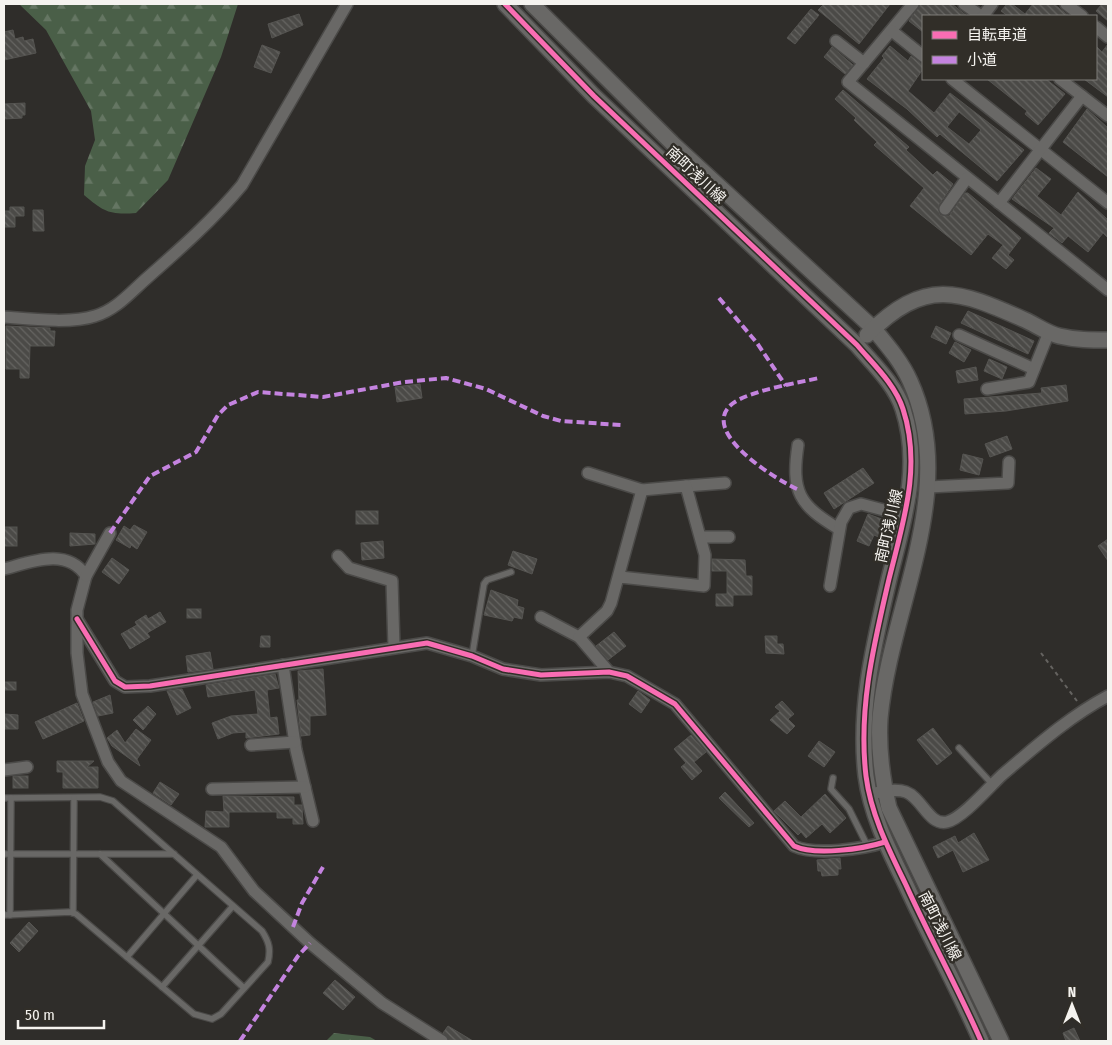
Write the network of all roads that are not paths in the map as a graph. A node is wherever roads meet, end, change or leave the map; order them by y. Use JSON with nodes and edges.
{"nodes":[{"id":1,"x":347,"y":4,"type":"edge"},
{"id":2,"x":505,"y":4,"type":"edge"},
{"id":3,"x":532,"y":4,"type":"edge"},
{"id":4,"x":913,"y":4,"type":"edge"},
{"id":5,"x":964,"y":4,"type":"edge"},
{"id":6,"x":992,"y":4,"type":"edge"},
{"id":7,"x":1066,"y":4,"type":"edge"},
{"id":8,"x":980,"y":15,"type":"edge"},
{"id":9,"x":983,"y":15,"type":"edge"},
{"id":10,"x":1081,"y":15,"type":"edge"},
{"id":11,"x":1097,"y":28,"type":"edge"},
{"id":12,"x":892,"y":31,"type":"junction"},
{"id":13,"x":1108,"y":37,"type":"edge"},
{"id":14,"x":836,"y":41,"type":"dead end"},
{"id":15,"x":922,"y":55,"type":"edge"},
{"id":16,"x":864,"y":64,"type":"junction"},
{"id":17,"x":953,"y":80,"type":"edge"},
{"id":18,"x":1061,"y":80,"type":"edge"},
{"id":19,"x":1082,"y":96,"type":"junction"},
{"id":20,"x":1108,"y":116,"type":"edge"},
{"id":21,"x":1042,"y":149,"type":"junction"},
{"id":22,"x":967,"y":178,"type":"junction"},
{"id":23,"x":1108,"y":203,"type":"edge"},
{"id":24,"x":999,"y":204,"type":"junction"},
{"id":25,"x":945,"y":209,"type":"dead end"},
{"id":26,"x":1108,"y":290,"type":"edge"},
{"id":27,"x":4,"y":316,"type":"edge"},
{"id":28,"x":873,"y":328,"type":"junction"},
{"id":29,"x":1049,"y":332,"type":"junction"},
{"id":30,"x":959,"y":335,"type":"dead end"},
{"id":31,"x":1108,"y":340,"type":"edge"},
{"id":32,"x":857,"y":345,"type":"junction"},
{"id":33,"x":1034,"y":369,"type":"junction"},
{"id":34,"x":987,"y":389,"type":"dead end"},
{"id":35,"x":798,"y":445,"type":"dead end"},
{"id":36,"x":1009,"y":462,"type":"dead end"},
{"id":37,"x":588,"y":472,"type":"dead end"},
{"id":38,"x":725,"y":483,"type":"dead end"},
{"id":39,"x":686,"y":486,"type":"junction"},
{"id":40,"x":928,"y":487,"type":"junction"},
{"id":41,"x":642,"y":490,"type":"junction"},
{"id":42,"x":906,"y":516,"type":"junction"},
{"id":43,"x":840,"y":529,"type":"junction"},
{"id":44,"x":110,"y":533,"type":"dead end"},
{"id":45,"x":729,"y":537,"type":"dead end"},
{"id":46,"x":701,"y":538,"type":"junction"},
{"id":47,"x":338,"y":556,"type":"dead end"},
{"id":48,"x":4,"y":569,"type":"edge"},
{"id":49,"x":511,"y":572,"type":"dead end"},
{"id":50,"x":86,"y":576,"type":"junction"},
{"id":51,"x":620,"y":577,"type":"junction"},
{"id":52,"x":830,"y":586,"type":"dead end"},
{"id":53,"x":541,"y":617,"type":"dead end"},
{"id":54,"x":77,"y":619,"type":"junction"},
{"id":55,"x":579,"y":637,"type":"junction"},
{"id":56,"x":394,"y":647,"type":"junction"},
{"id":57,"x":472,"y":656,"type":"junction"},
{"id":58,"x":284,"y":665,"type":"junction"},
{"id":59,"x":608,"y":672,"type":"junction"},
{"id":60,"x":1108,"y":696,"type":"edge"},
{"id":61,"x":294,"y":742,"type":"junction"},
{"id":62,"x":251,"y":745,"type":"dead end"},
{"id":63,"x":959,"y":748,"type":"dead end"},
{"id":64,"x":27,"y":767,"type":"dead end"},
{"id":65,"x":4,"y":770,"type":"edge"},
{"id":66,"x":832,"y":778,"type":"dead end"},
{"id":67,"x":993,"y":785,"type":"junction"},
{"id":68,"x":305,"y":787,"type":"junction"},
{"id":69,"x":212,"y":789,"type":"dead end"},
{"id":70,"x":885,"y":791,"type":"junction"},
{"id":71,"x":869,"y":794,"type":"junction"},
{"id":72,"x":4,"y":798,"type":"edge"},
{"id":73,"x":11,"y":798,"type":"junction"},
{"id":74,"x":74,"y":798,"type":"junction"},
{"id":75,"x":313,"y":821,"type":"dead end"},
{"id":76,"x":885,"y":842,"type":"junction"},
{"id":77,"x":868,"y":847,"type":"junction"},
{"id":78,"x":7,"y":854,"type":"edge"},
{"id":79,"x":74,"y":854,"type":"junction"},
{"id":80,"x":100,"y":854,"type":"junction"},
{"id":81,"x":174,"y":854,"type":"junction"},
{"id":82,"x":198,"y":875,"type":"junction"},
{"id":83,"x":233,"y":906,"type":"junction"},
{"id":84,"x":73,"y":913,"type":"junction"},
{"id":85,"x":164,"y":914,"type":"junction"},
{"id":86,"x":7,"y":915,"type":"edge"},
{"id":87,"x":198,"y":945,"type":"junction"},
{"id":88,"x":127,"y":957,"type":"junction"},
{"id":89,"x":162,"y":987,"type":"junction"},
{"id":90,"x":244,"y":988,"type":"junction"},
{"id":91,"x":442,"y":1041,"type":"edge"},
{"id":92,"x":981,"y":1041,"type":"edge"},
{"id":93,"x":1001,"y":1041,"type":"edge"}],
"edges":[{"from":1,"to":27,"type":"street"},
{"from":2,"to":32,"type":"street","name":"南町浅川線"},
{"from":3,"to":28,"type":"street","name":"南町浅川線"},
{"from":4,"to":12,"type":"street"},
{"from":5,"to":8,"type":"street"},
{"from":6,"to":9,"type":"street"},
{"from":7,"to":10,"type":"street"},
{"from":11,"to":13,"type":"street"},
{"from":12,"to":15,"type":"street"},
{"from":12,"to":16,"type":"street"},
{"from":14,"to":16,"type":"street"},
{"from":16,"to":22,"type":"street"},
{"from":17,"to":21,"type":"street"},
{"from":18,"to":19,"type":"street"},
{"from":19,"to":20,"type":"street"},
{"from":19,"to":21,"type":"street"},
{"from":21,"to":23,"type":"street"},
{"from":21,"to":24,"type":"street"},
{"from":22,"to":24,"type":"street"},
{"from":22,"to":25,"type":"street"},
{"from":24,"to":26,"type":"street"},
{"from":28,"to":29,"type":"street"},
{"from":28,"to":32,"type":"street"},
{"from":28,"to":40,"type":"street","name":"南町浅川線"},
{"from":29,"to":31,"type":"street"},
{"from":29,"to":33,"type":"street"},
{"from":30,"to":33,"type":"street"},
{"from":32,"to":42,"type":"street","name":"南町浅川線"},
{"from":33,"to":34,"type":"street"},
{"from":35,"to":43,"type":"street"},
{"from":36,"to":40,"type":"street"},
{"from":37,"to":41,"type":"street"},
{"from":38,"to":39,"type":"street"},
{"from":39,"to":41,"type":"street"},
{"from":39,"to":46,"type":"street"},
{"from":40,"to":70,"type":"street","name":"南町浅川線"},
{"from":41,"to":51,"type":"street"},
{"from":42,"to":43,"type":"street"},
{"from":42,"to":71,"type":"street","name":"南町浅川線"},
{"from":43,"to":52,"type":"street"},
{"from":44,"to":50,"type":"street"},
{"from":45,"to":46,"type":"street"},
{"from":46,"to":51,"type":"street"},
{"from":47,"to":56,"type":"street"},
{"from":48,"to":50,"type":"street"},
{"from":49,"to":57,"type":"lane"},
{"from":50,"to":54,"type":"street"},
{"from":51,"to":55,"type":"street"},
{"from":53,"to":55,"type":"street"},
{"from":54,"to":58,"type":"street"},
{"from":54,"to":91,"type":"street"},
{"from":55,"to":59,"type":"street"},
{"from":56,"to":57,"type":"street"},
{"from":56,"to":58,"type":"street"},
{"from":57,"to":59,"type":"street"},
{"from":58,"to":61,"type":"street"},
{"from":59,"to":77,"type":"street"},
{"from":60,"to":67,"type":"street"},
{"from":61,"to":62,"type":"street"},
{"from":61,"to":68,"type":"street"},
{"from":63,"to":67,"type":"lane"},
{"from":64,"to":65,"type":"street"},
{"from":66,"to":77,"type":"lane"},
{"from":67,"to":70,"type":"street"},
{"from":68,"to":69,"type":"street"},
{"from":68,"to":75,"type":"street"},
{"from":70,"to":71,"type":"street"},
{"from":70,"to":93,"type":"street","name":"南町浅川線"},
{"from":71,"to":76,"type":"street","name":"南町浅川線"},
{"from":72,"to":73,"type":"lane"},
{"from":73,"to":74,"type":"lane"},
{"from":73,"to":78,"type":"lane"},
{"from":74,"to":79,"type":"lane"},
{"from":74,"to":81,"type":"lane"},
{"from":76,"to":77,"type":"street"},
{"from":76,"to":92,"type":"street","name":"南町浅川線"},
{"from":78,"to":79,"type":"lane"},
{"from":78,"to":86,"type":"lane"},
{"from":79,"to":80,"type":"lane"},
{"from":79,"to":84,"type":"lane"},
{"from":80,"to":81,"type":"lane"},
{"from":80,"to":85,"type":"lane"},
{"from":81,"to":82,"type":"lane"},
{"from":82,"to":83,"type":"lane"},
{"from":82,"to":85,"type":"lane"},
{"from":83,"to":87,"type":"lane"},
{"from":83,"to":90,"type":"lane"},
{"from":84,"to":86,"type":"lane"},
{"from":84,"to":88,"type":"lane"},
{"from":85,"to":87,"type":"lane"},
{"from":85,"to":88,"type":"lane"},
{"from":87,"to":89,"type":"lane"},
{"from":87,"to":90,"type":"lane"},
{"from":88,"to":89,"type":"lane"},
{"from":89,"to":90,"type":"lane"}]}
